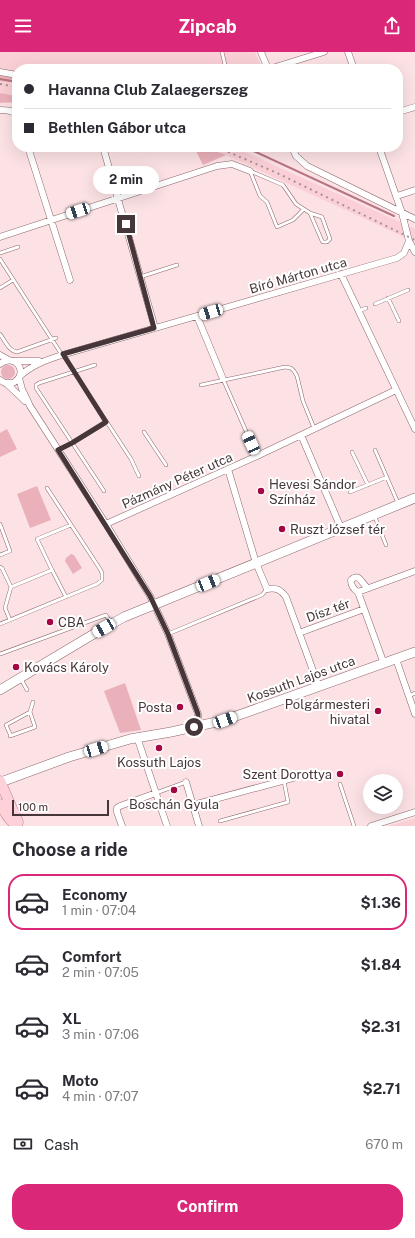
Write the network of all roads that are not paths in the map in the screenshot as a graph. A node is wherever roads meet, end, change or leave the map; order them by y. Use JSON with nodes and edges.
{"nodes":[{"id":1,"x":222,"y":52,"type":"edge"},
{"id":2,"x":262,"y":52,"type":"edge"},
{"id":3,"x":324,"y":52,"type":"edge"},
{"id":4,"x":348,"y":52,"type":"edge"},
{"id":5,"x":225,"y":64,"type":"edge"},
{"id":6,"x":266,"y":64,"type":"edge"},
{"id":7,"x":284,"y":64,"type":"edge"},
{"id":8,"x":352,"y":64,"type":"edge"},
{"id":9,"x":0,"y":72,"type":"edge"},
{"id":10,"x":12,"y":74,"type":"edge"},
{"id":11,"x":415,"y":107,"type":"edge"},
{"id":12,"x":0,"y":110,"type":"edge"},
{"id":13,"x":12,"y":111,"type":"edge"},
{"id":14,"x":403,"y":111,"type":"edge"},
{"id":15,"x":30,"y":152,"type":"edge"},
{"id":16,"x":104,"y":152,"type":"edge"},
{"id":17,"x":295,"y":152,"type":"edge"},
{"id":18,"x":381,"y":152,"type":"edge"},
{"id":19,"x":250,"y":171,"type":"junction"},
{"id":20,"x":415,"y":190,"type":"edge"},
{"id":21,"x":397,"y":196,"type":"junction"},
{"id":22,"x":118,"y":198,"type":"junction"},
{"id":23,"x":304,"y":209,"type":"junction"},
{"id":24,"x":310,"y":213,"type":"junction"},
{"id":25,"x":402,"y":213,"type":"junction"},
{"id":26,"x":415,"y":219,"type":"edge"},
{"id":27,"x":51,"y":220,"type":"junction"},
{"id":28,"x":0,"y":237,"type":"edge"},
{"id":29,"x":409,"y":241,"type":"junction"},
{"id":30,"x":18,"y":247,"type":"dead end"},
{"id":31,"x":0,"y":253,"type":"edge"},
{"id":32,"x":404,"y":253,"type":"junction"},
{"id":33,"x":415,"y":253,"type":"edge"},
{"id":34,"x":397,"y":258,"type":"junction"},
{"id":35,"x":0,"y":259,"type":"edge"},
{"id":36,"x":177,"y":266,"type":"dead end"},
{"id":37,"x":341,"y":274,"type":"junction"},
{"id":38,"x":140,"y":277,"type":"junction"},
{"id":39,"x":13,"y":280,"type":"junction"},
{"id":40,"x":70,"y":280,"type":"dead end"},
{"id":41,"x":0,"y":288,"type":"edge"},
{"id":42,"x":408,"y":290,"type":"dead end"},
{"id":43,"x":388,"y":298,"type":"junction"},
{"id":44,"x":375,"y":304,"type":"dead end"},
{"id":45,"x":366,"y":308,"type":"dead end"},
{"id":46,"x":359,"y":311,"type":"junction"},
{"id":47,"x":197,"y":316,"type":"junction"},
{"id":48,"x":399,"y":321,"type":"dead end"},
{"id":49,"x":154,"y":328,"type":"junction"},
{"id":50,"x":0,"y":334,"type":"edge"},
{"id":51,"x":54,"y":339,"type":"junction"},
{"id":52,"x":0,"y":355,"type":"edge"},
{"id":53,"x":62,"y":355,"type":"junction"},
{"id":54,"x":11,"y":360,"type":"junction"},
{"id":55,"x":45,"y":361,"type":"junction"},
{"id":56,"x":0,"y":364,"type":"edge"},
{"id":57,"x":95,"y":365,"type":"dead end"},
{"id":58,"x":74,"y":372,"type":"junction"},
{"id":59,"x":20,"y":377,"type":"junction"},
{"id":60,"x":223,"y":379,"type":"junction"},
{"id":61,"x":3,"y":383,"type":"edge"},
{"id":62,"x":201,"y":385,"type":"dead end"},
{"id":63,"x":396,"y":390,"type":"junction"},
{"id":64,"x":30,"y":406,"type":"junction"},
{"id":65,"x":106,"y":422,"type":"junction"},
{"id":66,"x":314,"y":428,"type":"junction"},
{"id":67,"x":415,"y":429,"type":"edge"},
{"id":68,"x":144,"y":432,"type":"dead end"},
{"id":69,"x":302,"y":435,"type":"junction"},
{"id":70,"x":72,"y":443,"type":"junction"},
{"id":71,"x":58,"y":450,"type":"junction"},
{"id":72,"x":375,"y":450,"type":"dead end"},
{"id":73,"x":352,"y":452,"type":"dead end"},
{"id":74,"x":257,"y":456,"type":"junction"},
{"id":75,"x":166,"y":465,"type":"dead end"},
{"id":76,"x":228,"y":468,"type":"junction"},
{"id":77,"x":140,"y":476,"type":"dead end"},
{"id":78,"x":387,"y":477,"type":"junction"},
{"id":79,"x":368,"y":484,"type":"junction"},
{"id":80,"x":47,"y":488,"type":"dead end"},
{"id":81,"x":104,"y":491,"type":"dead end"},
{"id":82,"x":350,"y":492,"type":"dead end"},
{"id":83,"x":415,"y":498,"type":"edge"},
{"id":84,"x":399,"y":504,"type":"junction"},
{"id":85,"x":374,"y":514,"type":"junction"},
{"id":86,"x":0,"y":524,"type":"edge"},
{"id":87,"x":106,"y":524,"type":"junction"},
{"id":88,"x":71,"y":525,"type":"junction"},
{"id":89,"x":341,"y":528,"type":"junction"},
{"id":90,"x":386,"y":545,"type":"dead end"},
{"id":91,"x":0,"y":555,"type":"edge"},
{"id":92,"x":256,"y":563,"type":"junction"},
{"id":93,"x":0,"y":567,"type":"edge"},
{"id":94,"x":52,"y":570,"type":"junction"},
{"id":95,"x":415,"y":571,"type":"edge"},
{"id":96,"x":11,"y":587,"type":"junction"},
{"id":97,"x":368,"y":588,"type":"junction"},
{"id":98,"x":267,"y":589,"type":"junction"},
{"id":99,"x":358,"y":592,"type":"junction"},
{"id":100,"x":66,"y":597,"type":"junction"},
{"id":101,"x":154,"y":604,"type":"junction"},
{"id":102,"x":364,"y":608,"type":"junction"},
{"id":103,"x":10,"y":620,"type":"junction"},
{"id":104,"x":0,"y":624,"type":"edge"},
{"id":105,"x":112,"y":624,"type":"junction"},
{"id":106,"x":299,"y":633,"type":"junction"},
{"id":107,"x":168,"y":634,"type":"junction"},
{"id":108,"x":415,"y":652,"type":"edge"},
{"id":109,"x":0,"y":654,"type":"edge"},
{"id":110,"x":396,"y":659,"type":"junction"},
{"id":111,"x":384,"y":664,"type":"junction"},
{"id":112,"x":20,"y":678,"type":"junction"},
{"id":113,"x":319,"y":687,"type":"junction"},
{"id":114,"x":0,"y":690,"type":"edge"},
{"id":115,"x":27,"y":690,"type":"dead end"},
{"id":116,"x":412,"y":695,"type":"edge"},
{"id":117,"x":33,"y":702,"type":"dead end"},
{"id":118,"x":30,"y":712,"type":"junction"},
{"id":119,"x":415,"y":714,"type":"edge"},
{"id":120,"x":194,"y":727,"type":"junction"},
{"id":121,"x":137,"y":737,"type":"junction"},
{"id":122,"x":293,"y":778,"type":"dead end"},
{"id":123,"x":284,"y":781,"type":"junction"},
{"id":124,"x":1,"y":782,"type":"edge"},
{"id":125,"x":186,"y":782,"type":"joint"},
{"id":126,"x":340,"y":784,"type":"dead end"},
{"id":127,"x":156,"y":793,"type":"junction"},
{"id":128,"x":0,"y":804,"type":"edge"},
{"id":129,"x":193,"y":805,"type":"junction"},
{"id":130,"x":415,"y":812,"type":"edge"},
{"id":131,"x":220,"y":821,"type":"dead end"},
{"id":132,"x":17,"y":826,"type":"edge"},
{"id":133,"x":122,"y":826,"type":"edge"},
{"id":134,"x":167,"y":826,"type":"edge"},
{"id":135,"x":199,"y":826,"type":"edge"},
{"id":136,"x":354,"y":826,"type":"edge"},
{"id":137,"x":371,"y":826,"type":"edge"}],
"edges":[{"from":1,"to":5,"type":"lane"},
{"from":2,"to":6,"type":"street"},
{"from":3,"to":7,"type":"street"},
{"from":4,"to":8,"type":"street"},
{"from":9,"to":10,"type":"street"},
{"from":11,"to":14,"type":"street"},
{"from":12,"to":13,"type":"street"},
{"from":15,"to":27,"type":"street"},
{"from":16,"to":22,"type":"street"},
{"from":17,"to":25,"type":"street"},
{"from":18,"to":21,"type":"street"},
{"from":19,"to":22,"type":"street"},
{"from":19,"to":23,"type":"lane"},
{"from":19,"to":23,"type":"lane"},
{"from":20,"to":21,"type":"street"},
{"from":21,"to":25,"type":"street"},
{"from":22,"to":27,"type":"street"},
{"from":22,"to":38,"type":"street"},
{"from":23,"to":24,"type":"lane"},
{"from":24,"to":24,"type":"lane"},
{"from":25,"to":26,"type":"street"},
{"from":25,"to":29,"type":"street"},
{"from":27,"to":28,"type":"street"},
{"from":27,"to":40,"type":"street"},
{"from":29,"to":32,"type":"street"},
{"from":29,"to":33,"type":"street"},
{"from":30,"to":31,"type":"lane"},
{"from":32,"to":33,"type":"street"},
{"from":32,"to":34,"type":"street","name":"Bíró Márton utca"},
{"from":33,"to":34,"type":"street"},
{"from":34,"to":37,"type":"street","name":"Bíró Márton utca"},
{"from":35,"to":39,"type":"lane"},
{"from":36,"to":38,"type":"lane"},
{"from":37,"to":46,"type":"street"},
{"from":37,"to":47,"type":"street","name":"Bíró Márton utca"},
{"from":38,"to":49,"type":"street"},
{"from":39,"to":41,"type":"lane"},
{"from":39,"to":51,"type":"lane"},
{"from":42,"to":43,"type":"lane"},
{"from":43,"to":44,"type":"lane"},
{"from":43,"to":48,"type":"lane"},
{"from":45,"to":46,"type":"lane"},
{"from":46,"to":63,"type":"street"},
{"from":47,"to":49,"type":"street","name":"Bíró Márton utca"},
{"from":47,"to":60,"type":"street"},
{"from":49,"to":53,"type":"street","name":"Bíró Márton utca"},
{"from":50,"to":51,"type":"lane"},
{"from":51,"to":53,"type":"lane"},
{"from":52,"to":54,"type":"street"},
{"from":53,"to":55,"type":"street","name":"Bíró Márton utca"},
{"from":53,"to":58,"type":"lane"},
{"from":54,"to":55,"type":"street","name":"Bíró Márton utca"},
{"from":54,"to":56,"type":"street"},
{"from":54,"to":59,"type":"street"},
{"from":55,"to":59,"type":"street","name":"Bíró Márton utca"},
{"from":57,"to":58,"type":"lane"},
{"from":58,"to":65,"type":"lane"},
{"from":58,"to":70,"type":"lane"},
{"from":59,"to":61,"type":"street","name":"Bíró Márton utca"},
{"from":59,"to":64,"type":"street"},
{"from":60,"to":62,"type":"lane"},
{"from":60,"to":66,"type":"lane"},
{"from":60,"to":74,"type":"lane"},
{"from":61,"to":64,"type":"street"},
{"from":63,"to":66,"type":"street","name":"Pázmány Péter utca"},
{"from":63,"to":67,"type":"street"},
{"from":64,"to":71,"type":"street"},
{"from":65,"to":70,"type":"lane"},
{"from":65,"to":77,"type":"lane"},
{"from":66,"to":69,"type":"street","name":"Pázmány Péter utca"},
{"from":68,"to":75,"type":"lane"},
{"from":69,"to":74,"type":"street","name":"Pázmány Péter utca"},
{"from":69,"to":89,"type":"street"},
{"from":70,"to":71,"type":"lane"},
{"from":70,"to":81,"type":"lane"},
{"from":71,"to":87,"type":"street"},
{"from":72,"to":78,"type":"lane"},
{"from":73,"to":79,"type":"lane"},
{"from":74,"to":76,"type":"street","name":"Pázmány Péter utca"},
{"from":76,"to":87,"type":"street","name":"Pázmány Péter utca"},
{"from":76,"to":92,"type":"street"},
{"from":78,"to":79,"type":"lane"},
{"from":78,"to":84,"type":"lane"},
{"from":79,"to":82,"type":"lane"},
{"from":80,"to":88,"type":"lane"},
{"from":83,"to":84,"type":"main road"},
{"from":84,"to":85,"type":"main road"},
{"from":85,"to":89,"type":"main road"},
{"from":85,"to":90,"type":"lane"},
{"from":86,"to":91,"type":"lane"},
{"from":87,"to":101,"type":"street"},
{"from":88,"to":94,"type":"lane"},
{"from":88,"to":100,"type":"lane"},
{"from":89,"to":92,"type":"main road"},
{"from":92,"to":98,"type":"street"},
{"from":92,"to":101,"type":"main road"},
{"from":93,"to":96,"type":"lane"},
{"from":94,"to":96,"type":"lane"},
{"from":94,"to":100,"type":"lane"},
{"from":95,"to":97,"type":"street"},
{"from":96,"to":103,"type":"lane"},
{"from":97,"to":99,"type":"street"},
{"from":97,"to":99,"type":"street","name":"Dísz tér"},
{"from":98,"to":106,"type":"street","name":"Dísz tér"},
{"from":98,"to":107,"type":"lane"},
{"from":99,"to":102,"type":"street","name":"Dísz tér"},
{"from":100,"to":103,"type":"lane"},
{"from":101,"to":105,"type":"main road"},
{"from":101,"to":107,"type":"street"},
{"from":102,"to":106,"type":"street","name":"Dísz tér"},
{"from":102,"to":111,"type":"street","name":"Dísz tér"},
{"from":103,"to":104,"type":"lane"},
{"from":105,"to":109,"type":"lane"},
{"from":105,"to":112,"type":"main road"},
{"from":106,"to":113,"type":"street","name":"Dísz tér"},
{"from":107,"to":120,"type":"street"},
{"from":108,"to":110,"type":"main road","name":"Kossuth Lajos utca"},
{"from":110,"to":111,"type":"main road","name":"Kossuth Lajos utca"},
{"from":110,"to":116,"type":"street"},
{"from":111,"to":113,"type":"main road","name":"Kossuth Lajos utca"},
{"from":112,"to":114,"type":"main road"},
{"from":112,"to":115,"type":"lane"},
{"from":113,"to":120,"type":"main road","name":"Kossuth Lajos utca"},
{"from":116,"to":119,"type":"street"},
{"from":117,"to":118,"type":"lane"},
{"from":118,"to":118,"type":"lane"},
{"from":120,"to":121,"type":"main road","name":"Kossuth Lajos utca"},
{"from":121,"to":124,"type":"main road","name":"Kossuth Lajos utca"},
{"from":121,"to":127,"type":"street"},
{"from":122,"to":123,"type":"street"},
{"from":123,"to":129,"type":"street"},
{"from":123,"to":131,"type":"lane"},
{"from":124,"to":132,"type":"main road"},
{"from":125,"to":127,"type":"lane"},
{"from":125,"to":129,"type":"street"},
{"from":126,"to":136,"type":"lane"},
{"from":127,"to":133,"type":"street"},
{"from":127,"to":134,"type":"street"},
{"from":128,"to":132,"type":"main road"},
{"from":129,"to":135,"type":"street"},
{"from":130,"to":137,"type":"street"}]}
